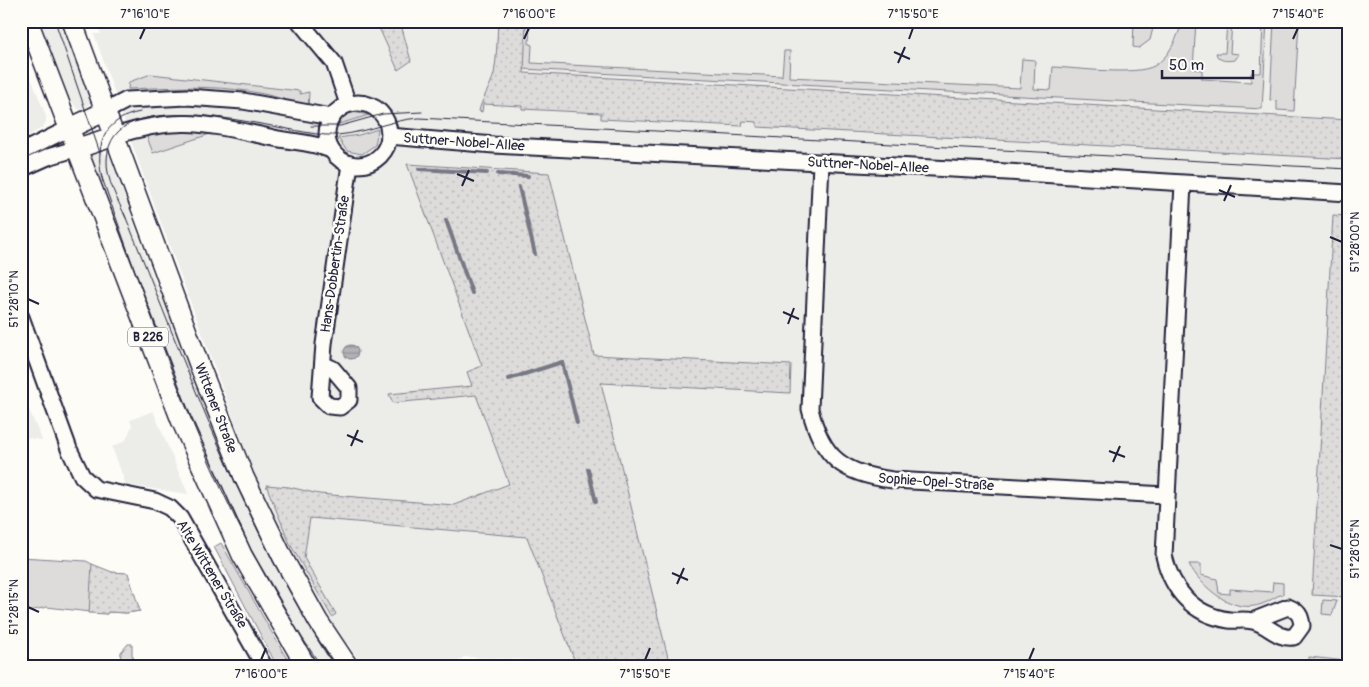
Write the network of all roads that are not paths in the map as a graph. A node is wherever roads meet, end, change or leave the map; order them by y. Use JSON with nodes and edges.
{"nodes":[{"id":1,"x":28,"y":21,"type":"edge"},
{"id":2,"x":72,"y":21,"type":"edge"},
{"id":3,"x":299,"y":21,"type":"edge"},
{"id":4,"x":348,"y":104,"type":"junction"},
{"id":5,"x":106,"y":111,"type":"junction"},
{"id":6,"x":331,"y":117,"type":"junction"},
{"id":7,"x":68,"y":129,"type":"junction"},
{"id":8,"x":115,"y":136,"type":"junction"},
{"id":9,"x":389,"y":136,"type":"junction"},
{"id":10,"x":76,"y":148,"type":"junction"},
{"id":11,"x":331,"y":150,"type":"junction"},
{"id":12,"x":21,"y":152,"type":"edge"},
{"id":13,"x":822,"y":163,"type":"junction"},
{"id":14,"x":350,"y":164,"type":"junction"},
{"id":15,"x":21,"y":169,"type":"edge"},
{"id":16,"x":1183,"y":184,"type":"junction"},
{"id":17,"x":1348,"y":193,"type":"edge"},
{"id":18,"x":22,"y":319,"type":"edge"},
{"id":19,"x":323,"y":364,"type":"dead end"},
{"id":20,"x":1166,"y":494,"type":"junction"},
{"id":21,"x":1252,"y":621,"type":"dead end"},
{"id":22,"x":264,"y":666,"type":"edge"},
{"id":23,"x":306,"y":666,"type":"edge"},
{"id":24,"x":348,"y":666,"type":"edge"}],
"edges":[{"from":1,"to":7,"type":"main road","number":"B 226"},
{"from":2,"to":5,"type":"main road","name":"Wittener Straße","number":"B 226"},
{"from":3,"to":4,"type":"street"},
{"from":4,"to":6,"type":"street"},
{"from":4,"to":9,"type":"street","name":"Suttner-Nobel-Allee"},
{"from":5,"to":6,"type":"street"},
{"from":5,"to":7,"type":"main road"},
{"from":5,"to":8,"type":"main road","name":"Wittener Straße","number":"B 226"},
{"from":6,"to":11,"type":"street"},
{"from":7,"to":10,"type":"main road","number":"B 226"},
{"from":7,"to":12,"type":"street"},
{"from":8,"to":10,"type":"main road"},
{"from":8,"to":11,"type":"street"},
{"from":8,"to":24,"type":"main road","name":"Wittener Straße","number":"B 226"},
{"from":9,"to":13,"type":"street","name":"Suttner-Nobel-Allee"},
{"from":9,"to":14,"type":"street","name":"Suttner-Nobel-Allee"},
{"from":10,"to":15,"type":"street"},
{"from":10,"to":23,"type":"main road","number":"B 226"},
{"from":11,"to":14,"type":"street"},
{"from":13,"to":16,"type":"street","name":"Suttner-Nobel-Allee"},
{"from":13,"to":20,"type":"street","name":"Sophie-Opel-Straße"},
{"from":14,"to":19,"type":"street","name":"Hans-Dobbertin-Straße"},
{"from":16,"to":17,"type":"street","name":"Suttner-Nobel-Allee"},
{"from":16,"to":20,"type":"street"},
{"from":18,"to":22,"type":"street","name":"Alte Wittener Straße"},
{"from":20,"to":21,"type":"street"}]}
